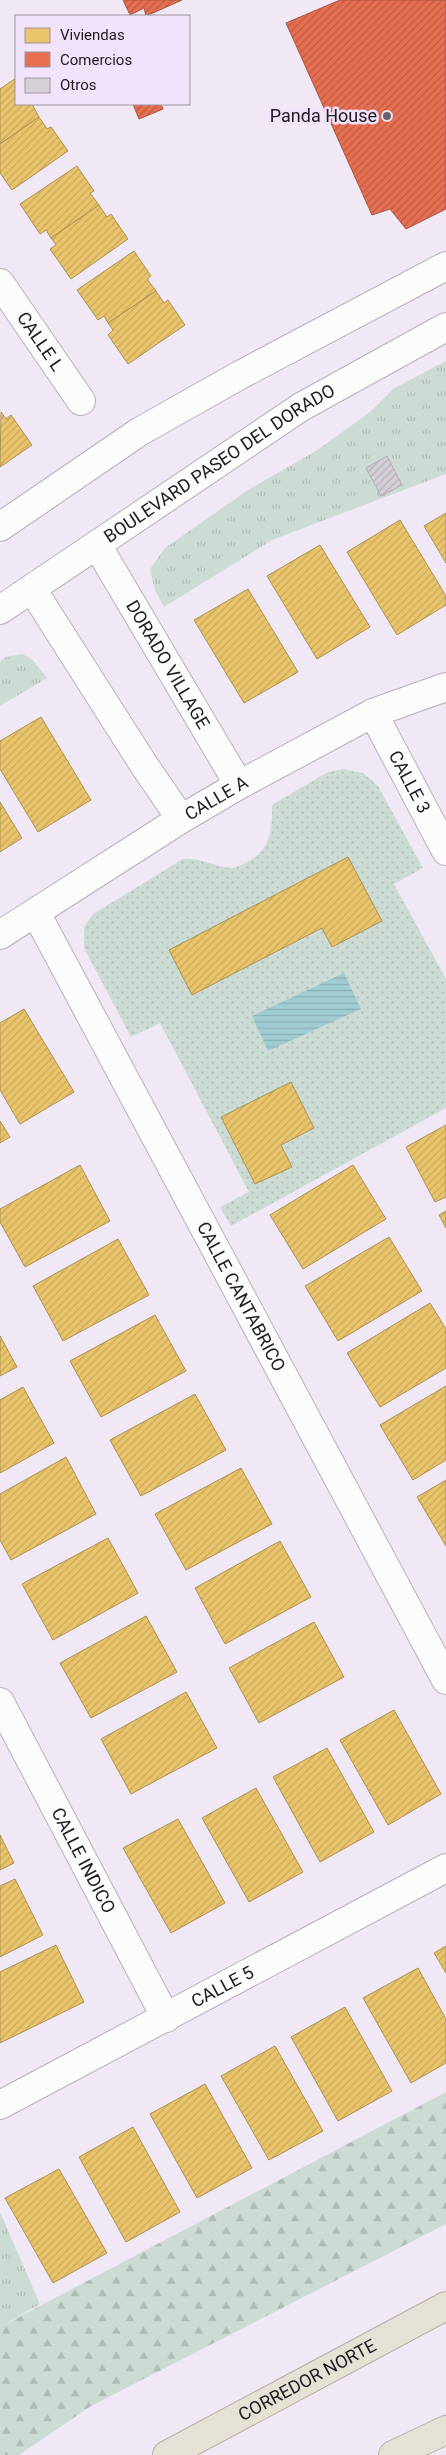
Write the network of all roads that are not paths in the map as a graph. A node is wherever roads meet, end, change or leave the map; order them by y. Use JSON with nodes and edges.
{"nodes":[{"id":1,"x":446,"y":266,"type":"edge"},
{"id":2,"x":0,"y":283,"type":"edge"},
{"id":3,"x":446,"y":327,"type":"edge"},
{"id":4,"x":81,"y":401,"type":"dead end"},
{"id":5,"x":0,"y":527,"type":"edge"},
{"id":6,"x":97,"y":545,"type":"junction"},
{"id":7,"x":32,"y":589,"type":"junction"},
{"id":8,"x":0,"y":610,"type":"edge"},
{"id":9,"x":446,"y":687,"type":"edge"},
{"id":10,"x":373,"y":714,"type":"junction"},
{"id":11,"x":239,"y":785,"type":"junction"},
{"id":12,"x":181,"y":819,"type":"junction"},
{"id":13,"x":446,"y":851,"type":"edge"},
{"id":14,"x":36,"y":913,"type":"junction"},
{"id":15,"x":0,"y":935,"type":"edge"},
{"id":16,"x":446,"y":1680,"type":"edge"},
{"id":17,"x":0,"y":1702,"type":"edge"},
{"id":18,"x":446,"y":1868,"type":"edge"},
{"id":19,"x":166,"y":2018,"type":"junction"},
{"id":20,"x":0,"y":2105,"type":"edge"},
{"id":21,"x":446,"y":2306,"type":"edge"},
{"id":22,"x":446,"y":2430,"type":"edge"},
{"id":23,"x":446,"y":2441,"type":"edge"},
{"id":24,"x":167,"y":2455,"type":"edge"},
{"id":25,"x":393,"y":2455,"type":"edge"},
{"id":26,"x":429,"y":2455,"type":"edge"}],
"edges":[{"from":1,"to":5,"type":"street"},
{"from":2,"to":4,"type":"street","name":"CALLE L"},
{"from":3,"to":6,"type":"street","name":"BOULEVARD PASEO DEL DORADO"},
{"from":6,"to":7,"type":"street","name":"BOULEVARD PASEO DEL DORADO"},
{"from":6,"to":11,"type":"street","name":"DORADO VILLAGE"},
{"from":7,"to":8,"type":"street","name":"BOULEVARD PASEO DEL DORADO"},
{"from":7,"to":12,"type":"street"},
{"from":9,"to":10,"type":"street","name":"CALLE A"},
{"from":10,"to":11,"type":"street","name":"CALLE A"},
{"from":10,"to":13,"type":"street","name":"CALLE 3"},
{"from":11,"to":12,"type":"street","name":"CALLE A"},
{"from":12,"to":14,"type":"street","name":"CALLE A"},
{"from":14,"to":15,"type":"street","name":"CALLE A"},
{"from":14,"to":16,"type":"street","name":"CALLE CANTABRICO"},
{"from":17,"to":19,"type":"street","name":"CALLE INDICO"},
{"from":18,"to":19,"type":"street","name":"CALLE 5"},
{"from":19,"to":20,"type":"street","name":"CALLE 5"},
{"from":21,"to":24,"type":"highway","name":"CORREDOR NORTE"},
{"from":22,"to":25,"type":"highway"},
{"from":23,"to":26,"type":"highway"}]}
